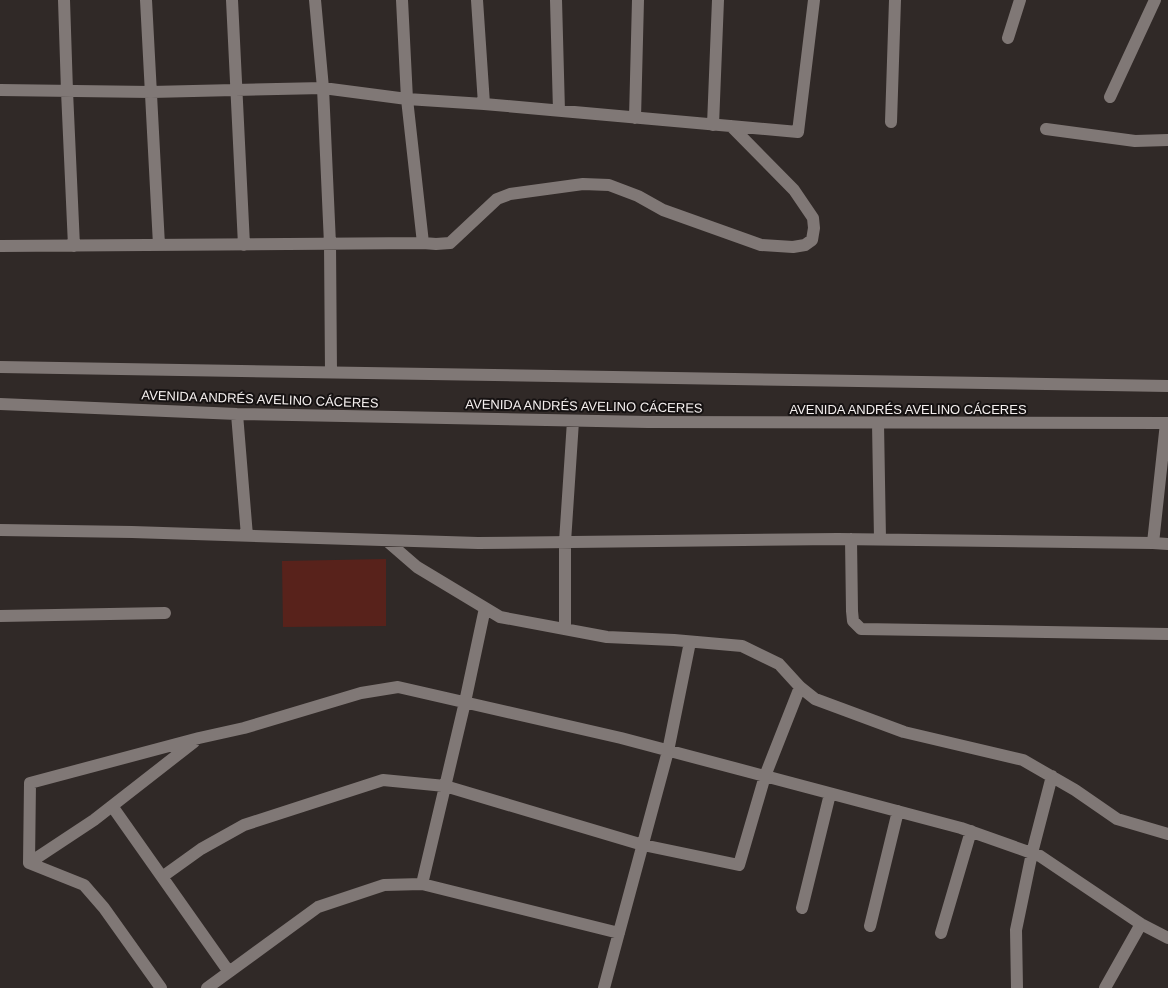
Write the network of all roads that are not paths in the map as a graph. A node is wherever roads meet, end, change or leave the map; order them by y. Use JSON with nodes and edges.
{"nodes":[{"id":1,"x":64,"y":0,"type":"edge"},
{"id":2,"x":146,"y":0,"type":"edge"},
{"id":3,"x":232,"y":0,"type":"edge"},
{"id":4,"x":315,"y":0,"type":"edge"},
{"id":5,"x":402,"y":0,"type":"edge"},
{"id":6,"x":477,"y":0,"type":"edge"},
{"id":7,"x":556,"y":0,"type":"edge"},
{"id":8,"x":638,"y":0,"type":"edge"},
{"id":9,"x":718,"y":0,"type":"edge"},
{"id":10,"x":814,"y":0,"type":"edge"},
{"id":11,"x":895,"y":0,"type":"edge"},
{"id":12,"x":1020,"y":0,"type":"edge"},
{"id":13,"x":1155,"y":0,"type":"edge"},
{"id":14,"x":1008,"y":38,"type":"dead end"},
{"id":15,"x":323,"y":88,"type":"junction"},
{"id":16,"x":0,"y":90,"type":"edge"},
{"id":17,"x":67,"y":91,"type":"junction"},
{"id":18,"x":236,"y":91,"type":"junction"},
{"id":19,"x":151,"y":92,"type":"junction"},
{"id":20,"x":1110,"y":98,"type":"dead end"},
{"id":21,"x":407,"y":99,"type":"junction"},
{"id":22,"x":484,"y":104,"type":"junction"},
{"id":23,"x":559,"y":111,"type":"junction"},
{"id":24,"x":635,"y":118,"type":"junction"},
{"id":25,"x":891,"y":122,"type":"dead end"},
{"id":26,"x":713,"y":125,"type":"junction"},
{"id":27,"x":731,"y":126,"type":"junction"},
{"id":28,"x":1046,"y":129,"type":"dead end"},
{"id":29,"x":1168,"y":140,"type":"edge"},
{"id":30,"x":423,"y":243,"type":"junction"},
{"id":31,"x":330,"y":244,"type":"junction"},
{"id":32,"x":159,"y":245,"type":"junction"},
{"id":33,"x":244,"y":245,"type":"junction"},
{"id":34,"x":0,"y":246,"type":"edge"},
{"id":35,"x":74,"y":246,"type":"junction"},
{"id":36,"x":0,"y":367,"type":"edge"},
{"id":37,"x":331,"y":372,"type":"junction"},
{"id":38,"x":1168,"y":386,"type":"edge"},
{"id":39,"x":0,"y":404,"type":"edge"},
{"id":40,"x":236,"y":414,"type":"junction"},
{"id":41,"x":573,"y":421,"type":"junction"},
{"id":42,"x":878,"y":423,"type":"junction"},
{"id":43,"x":1167,"y":423,"type":"edge"},
{"id":44,"x":0,"y":530,"type":"edge"},
{"id":45,"x":247,"y":536,"type":"junction"},
{"id":46,"x":852,"y":539,"type":"junction"},
{"id":47,"x":880,"y":539,"type":"junction"},
{"id":48,"x":387,"y":541,"type":"junction"},
{"id":49,"x":565,"y":542,"type":"junction"},
{"id":50,"x":1153,"y":543,"type":"junction"},
{"id":51,"x":1168,"y":544,"type":"edge"},
{"id":52,"x":485,"y":608,"type":"junction"},
{"id":53,"x":165,"y":613,"type":"dead end"},
{"id":54,"x":0,"y":616,"type":"edge"},
{"id":55,"x":565,"y":629,"type":"junction"},
{"id":56,"x":1168,"y":634,"type":"edge"},
{"id":57,"x":690,"y":642,"type":"junction"},
{"id":58,"x":800,"y":687,"type":"junction"},
{"id":59,"x":465,"y":702,"type":"junction"},
{"id":60,"x":199,"y":738,"type":"junction"},
{"id":61,"x":668,"y":751,"type":"junction"},
{"id":62,"x":765,"y":776,"type":"junction"},
{"id":63,"x":1052,"y":776,"type":"junction"},
{"id":64,"x":445,"y":786,"type":"junction"},
{"id":65,"x":830,"y":794,"type":"junction"},
{"id":66,"x":112,"y":806,"type":"junction"},
{"id":67,"x":898,"y":812,"type":"junction"},
{"id":68,"x":971,"y":832,"type":"junction"},
{"id":69,"x":1168,"y":834,"type":"edge"},
{"id":70,"x":643,"y":845,"type":"junction"},
{"id":71,"x":1032,"y":853,"type":"junction"},
{"id":72,"x":29,"y":863,"type":"junction"},
{"id":73,"x":162,"y":877,"type":"junction"},
{"id":74,"x":422,"y":884,"type":"junction"},
{"id":75,"x":802,"y":908,"type":"dead end"},
{"id":76,"x":1141,"y":924,"type":"junction"},
{"id":77,"x":870,"y":926,"type":"dead end"},
{"id":78,"x":619,"y":933,"type":"junction"},
{"id":79,"x":941,"y":933,"type":"dead end"},
{"id":80,"x":1168,"y":938,"type":"edge"},
{"id":81,"x":229,"y":972,"type":"junction"},
{"id":82,"x":161,"y":988,"type":"edge"},
{"id":83,"x":207,"y":988,"type":"edge"},
{"id":84,"x":604,"y":988,"type":"edge"},
{"id":85,"x":1017,"y":988,"type":"edge"},
{"id":86,"x":1105,"y":988,"type":"edge"}],
"edges":[{"from":1,"to":17,"type":"street"},
{"from":2,"to":19,"type":"street"},
{"from":3,"to":18,"type":"street"},
{"from":4,"to":15,"type":"street"},
{"from":5,"to":21,"type":"street"},
{"from":6,"to":22,"type":"street"},
{"from":7,"to":23,"type":"street"},
{"from":8,"to":24,"type":"street"},
{"from":9,"to":26,"type":"street"},
{"from":10,"to":27,"type":"street"},
{"from":11,"to":25,"type":"street"},
{"from":12,"to":14,"type":"street"},
{"from":13,"to":20,"type":"street"},
{"from":15,"to":18,"type":"street"},
{"from":15,"to":21,"type":"street"},
{"from":15,"to":31,"type":"street"},
{"from":16,"to":17,"type":"street"},
{"from":17,"to":19,"type":"street"},
{"from":17,"to":35,"type":"street"},
{"from":18,"to":19,"type":"street"},
{"from":18,"to":33,"type":"street"},
{"from":19,"to":32,"type":"street"},
{"from":21,"to":22,"type":"street"},
{"from":21,"to":30,"type":"street"},
{"from":22,"to":23,"type":"street"},
{"from":23,"to":24,"type":"street"},
{"from":24,"to":26,"type":"street"},
{"from":26,"to":27,"type":"street"},
{"from":27,"to":30,"type":"street"},
{"from":28,"to":29,"type":"street"},
{"from":30,"to":31,"type":"street"},
{"from":31,"to":33,"type":"street"},
{"from":31,"to":37,"type":"street"},
{"from":32,"to":33,"type":"street"},
{"from":32,"to":35,"type":"street"},
{"from":34,"to":35,"type":"street"},
{"from":36,"to":37,"type":"street","name":"AVENIDA ANDRÉS AVELINO CÁCERES"},
{"from":37,"to":38,"type":"street","name":"AVENIDA ANDRÉS AVELINO CÁCERES"},
{"from":39,"to":40,"type":"street","name":"AVENIDA ANDRÉS AVELINO CÁCERES"},
{"from":40,"to":41,"type":"street","name":"AVENIDA ANDRÉS AVELINO CÁCERES"},
{"from":40,"to":45,"type":"street"},
{"from":41,"to":42,"type":"street","name":"AVENIDA ANDRÉS AVELINO CÁCERES"},
{"from":41,"to":49,"type":"street"},
{"from":42,"to":43,"type":"street","name":"AVENIDA ANDRÉS AVELINO CÁCERES"},
{"from":42,"to":47,"type":"street"},
{"from":43,"to":50,"type":"street"},
{"from":44,"to":45,"type":"street"},
{"from":45,"to":48,"type":"street"},
{"from":46,"to":47,"type":"street"},
{"from":46,"to":49,"type":"street"},
{"from":46,"to":56,"type":"street"},
{"from":47,"to":50,"type":"street"},
{"from":48,"to":49,"type":"street"},
{"from":48,"to":52,"type":"street"},
{"from":49,"to":55,"type":"street"},
{"from":50,"to":51,"type":"street"},
{"from":52,"to":55,"type":"street"},
{"from":52,"to":59,"type":"street"},
{"from":53,"to":54,"type":"street"},
{"from":55,"to":57,"type":"street"},
{"from":57,"to":58,"type":"street"},
{"from":57,"to":61,"type":"street"},
{"from":58,"to":62,"type":"street"},
{"from":58,"to":63,"type":"street"},
{"from":59,"to":60,"type":"street"},
{"from":59,"to":61,"type":"street"},
{"from":59,"to":64,"type":"street"},
{"from":60,"to":66,"type":"street"},
{"from":60,"to":72,"type":"street"},
{"from":61,"to":62,"type":"street"},
{"from":61,"to":70,"type":"street"},
{"from":62,"to":65,"type":"street"},
{"from":62,"to":70,"type":"street"},
{"from":63,"to":69,"type":"street"},
{"from":63,"to":71,"type":"street"},
{"from":64,"to":70,"type":"street"},
{"from":64,"to":73,"type":"street"},
{"from":64,"to":74,"type":"street"},
{"from":65,"to":67,"type":"street"},
{"from":65,"to":75,"type":"street"},
{"from":66,"to":72,"type":"street"},
{"from":66,"to":73,"type":"street"},
{"from":67,"to":68,"type":"street"},
{"from":67,"to":77,"type":"street"},
{"from":68,"to":71,"type":"street"},
{"from":68,"to":79,"type":"street"},
{"from":70,"to":78,"type":"street"},
{"from":71,"to":76,"type":"street"},
{"from":71,"to":85,"type":"street"},
{"from":72,"to":82,"type":"street"},
{"from":73,"to":81,"type":"street"},
{"from":74,"to":78,"type":"street"},
{"from":74,"to":81,"type":"street"},
{"from":76,"to":80,"type":"street"},
{"from":76,"to":86,"type":"street"},
{"from":78,"to":84,"type":"street"},
{"from":81,"to":83,"type":"street"}]}
